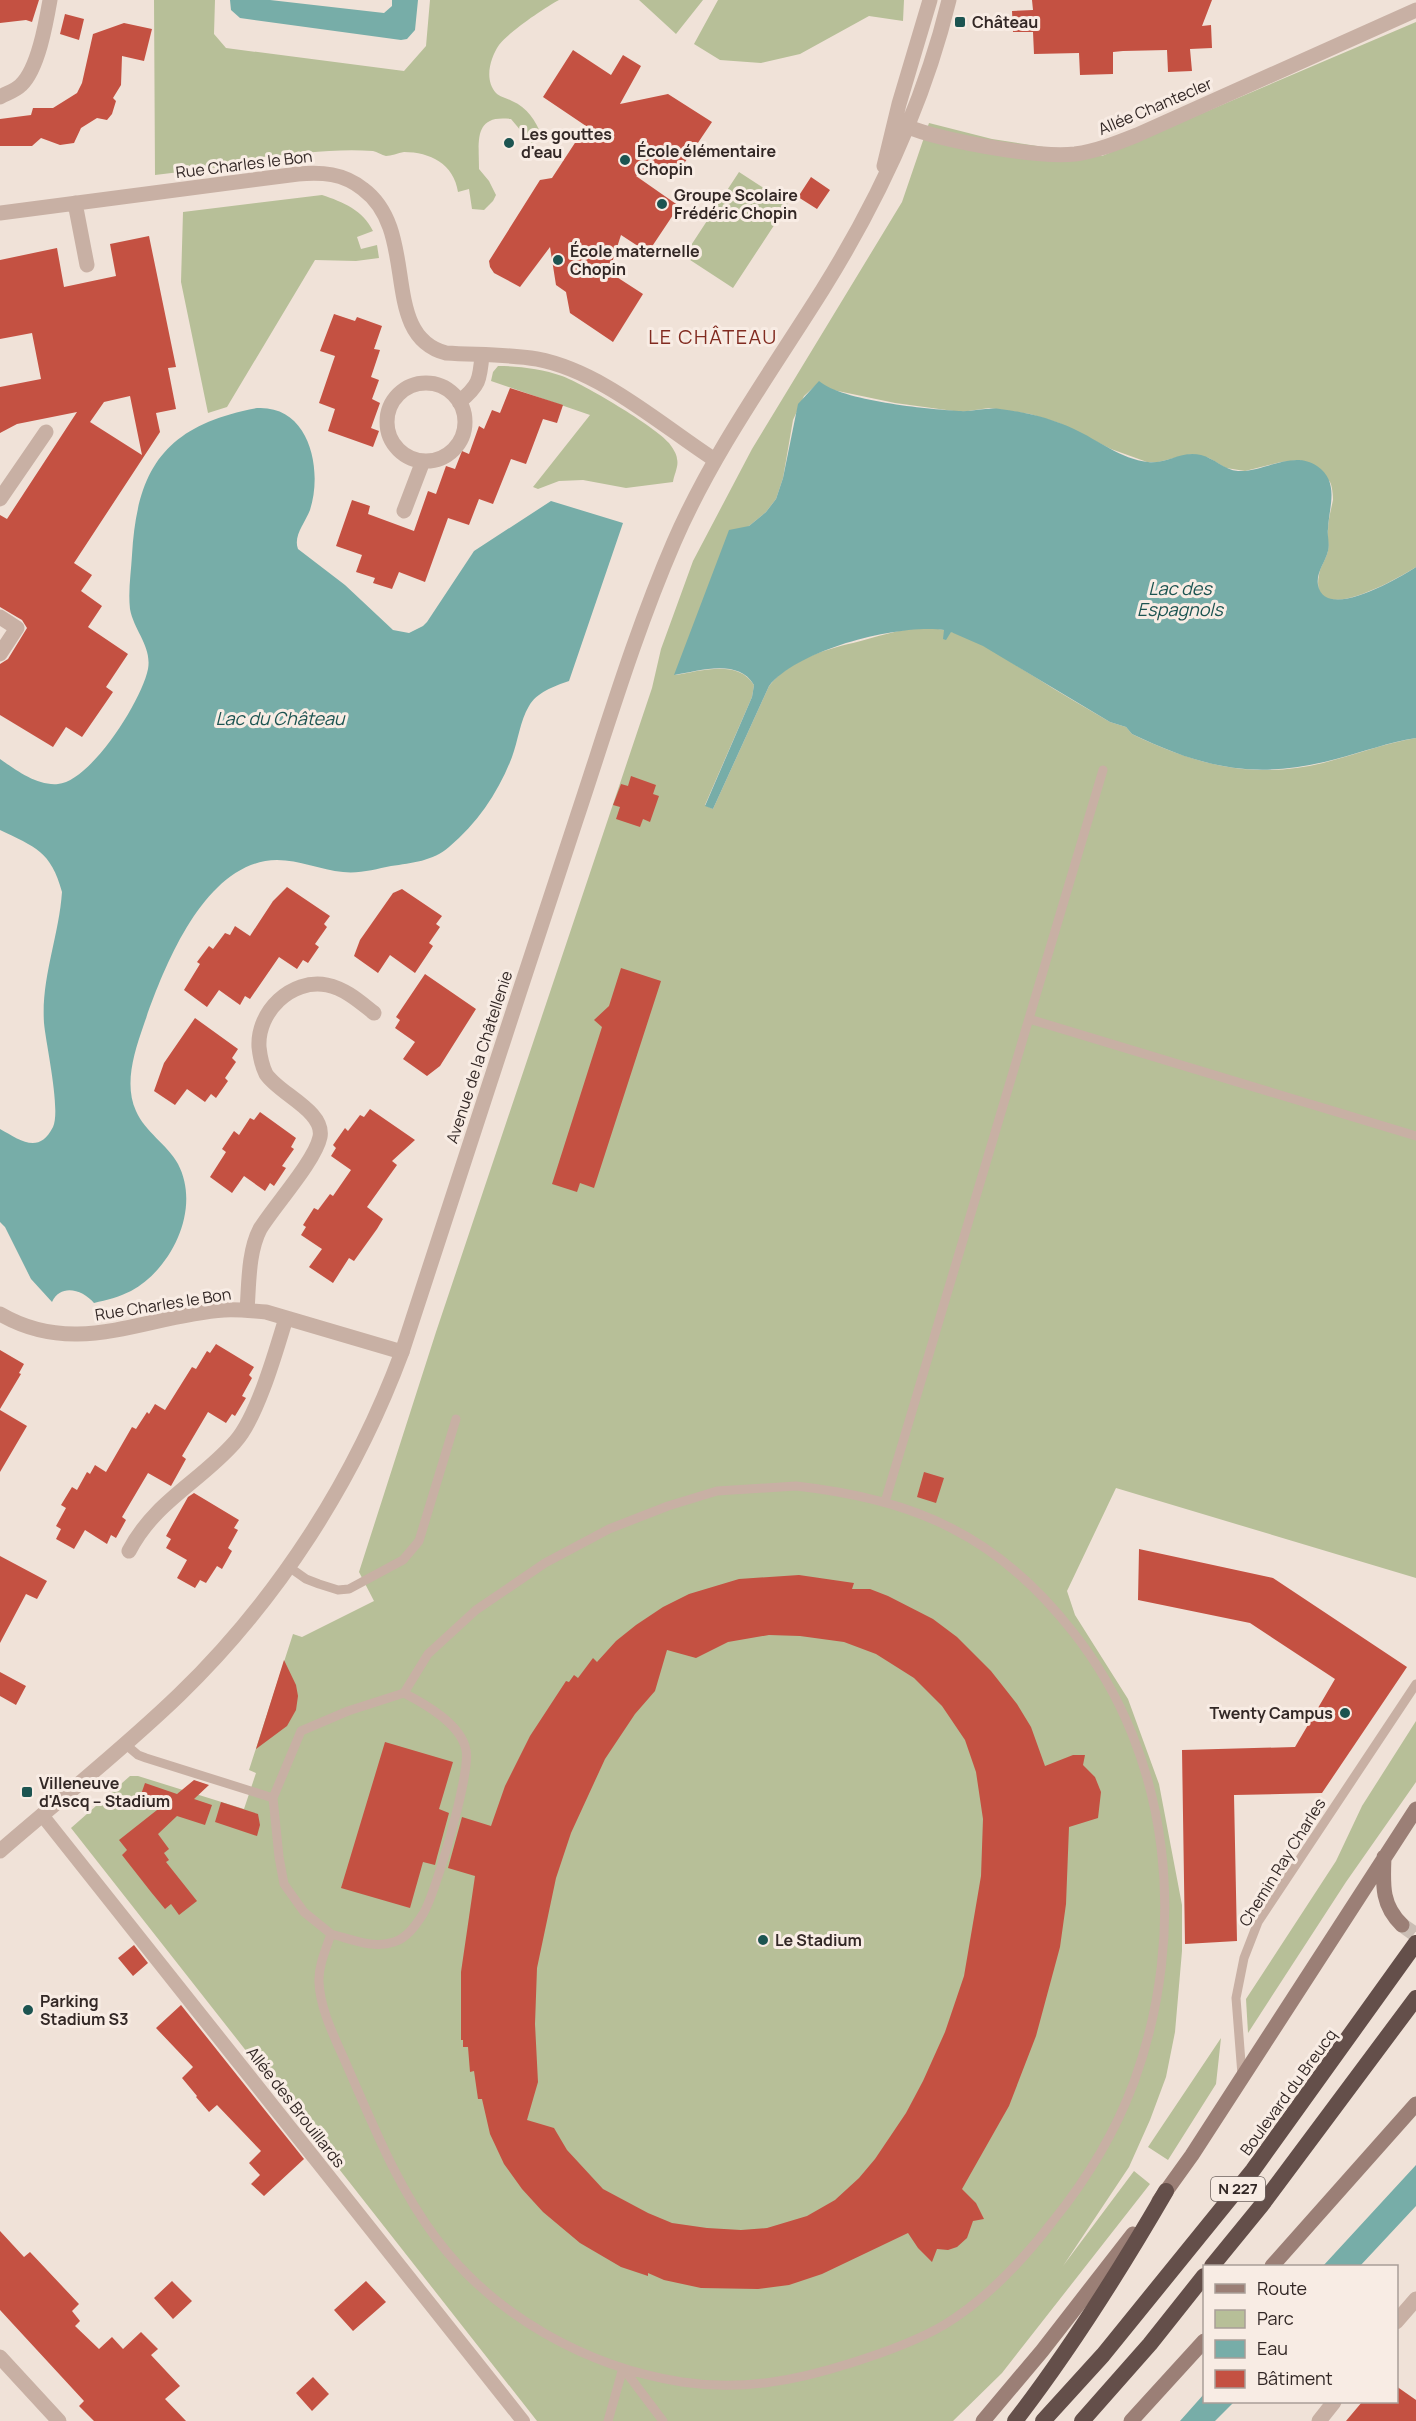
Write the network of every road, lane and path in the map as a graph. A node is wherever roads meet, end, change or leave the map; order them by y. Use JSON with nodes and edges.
{"nodes":[{"id":1,"x":50,"y":0,"type":"edge"},
{"id":2,"x":930,"y":0,"type":"edge"},
{"id":3,"x":949,"y":0,"type":"edge"},
{"id":4,"x":1416,"y":10,"type":"edge"},
{"id":5,"x":0,"y":97,"type":"edge"},
{"id":6,"x":902,"y":125,"type":"junction"},
{"id":7,"x":75,"y":203,"type":"junction"},
{"id":8,"x":0,"y":213,"type":"edge"},
{"id":9,"x":87,"y":265,"type":"dead end"},
{"id":10,"x":482,"y":355,"type":"junction"},
{"id":11,"x":459,"y":402,"type":"junction"},
{"id":12,"x":46,"y":432,"type":"dead end"},
{"id":13,"x":715,"y":460,"type":"junction"},
{"id":14,"x":423,"y":461,"type":"junction"},
{"id":15,"x":0,"y":499,"type":"edge"},
{"id":16,"x":404,"y":511,"type":"dead end"},
{"id":17,"x":0,"y":617,"type":"edge"},
{"id":18,"x":0,"y":654,"type":"edge"},
{"id":19,"x":1103,"y":770,"type":"dead end"},
{"id":20,"x":374,"y":1013,"type":"dead end"},
{"id":21,"x":1029,"y":1019,"type":"junction"},
{"id":22,"x":1416,"y":1136,"type":"edge"},
{"id":23,"x":247,"y":1310,"type":"junction"},
{"id":24,"x":0,"y":1314,"type":"edge"},
{"id":25,"x":286,"y":1318,"type":"junction"},
{"id":26,"x":402,"y":1352,"type":"junction"},
{"id":27,"x":456,"y":1419,"type":"dead end"},
{"id":28,"x":885,"y":1502,"type":"junction"},
{"id":29,"x":129,"y":1551,"type":"dead end"},
{"id":30,"x":289,"y":1567,"type":"junction"},
{"id":31,"x":1416,"y":1684,"type":"edge"},
{"id":32,"x":404,"y":1693,"type":"junction"},
{"id":33,"x":125,"y":1744,"type":"junction"},
{"id":34,"x":273,"y":1798,"type":"junction"},
{"id":35,"x":1416,"y":1809,"type":"edge"},
{"id":36,"x":42,"y":1815,"type":"junction"},
{"id":37,"x":1,"y":1849,"type":"edge"},
{"id":38,"x":1384,"y":1857,"type":"junction"},
{"id":39,"x":1402,"y":1924,"type":"tunnel mouth"},
{"id":40,"x":331,"y":1934,"type":"junction"},
{"id":41,"x":1416,"y":1943,"type":"edge"},
{"id":42,"x":1416,"y":1998,"type":"edge"},
{"id":43,"x":1242,"y":2078,"type":"junction"},
{"id":44,"x":1416,"y":2104,"type":"edge"},
{"id":45,"x":1166,"y":2191,"type":"junction"},
{"id":46,"x":1213,"y":2265,"type":"edge"},
{"id":47,"x":1273,"y":2265,"type":"edge"},
{"id":48,"x":1203,"y":2277,"type":"edge"},
{"id":49,"x":1416,"y":2299,"type":"edge"},
{"id":50,"x":1398,"y":2320,"type":"edge"},
{"id":51,"x":1203,"y":2341,"type":"edge"},
{"id":52,"x":0,"y":2357,"type":"edge"},
{"id":53,"x":623,"y":2368,"type":"junction"},
{"id":54,"x":1333,"y":2403,"type":"edge"},
{"id":55,"x":58,"y":2421,"type":"edge"},
{"id":56,"x":524,"y":2421,"type":"edge"},
{"id":57,"x":608,"y":2421,"type":"edge"},
{"id":58,"x":663,"y":2421,"type":"edge"},
{"id":59,"x":982,"y":2421,"type":"edge"},
{"id":60,"x":1015,"y":2421,"type":"edge"},
{"id":61,"x":1043,"y":2421,"type":"edge"},
{"id":62,"x":1082,"y":2421,"type":"edge"},
{"id":63,"x":1131,"y":2421,"type":"edge"},
{"id":64,"x":1319,"y":2421,"type":"edge"}],
"edges":[{"from":1,"to":5,"type":"street"},
{"from":2,"to":6,"type":"street","name":"Avenue de la Châtellenie"},
{"from":3,"to":6,"type":"street","name":"Avenue de la Châtellenie"},
{"from":4,"to":6,"type":"street","name":"Allée Chantecler"},
{"from":6,"to":13,"type":"street","name":"Avenue de la Châtellenie"},
{"from":7,"to":8,"type":"street","name":"Rue Charles le Bon"},
{"from":7,"to":9,"type":"street"},
{"from":7,"to":10,"type":"street","name":"Rue Charles le Bon"},
{"from":10,"to":11,"type":"street"},
{"from":10,"to":13,"type":"street","name":"Rue Charles le Bon"},
{"from":11,"to":14,"type":"street"},
{"from":11,"to":14,"type":"street"},
{"from":12,"to":15,"type":"street"},
{"from":13,"to":26,"type":"street","name":"Avenue de la Châtellenie"},
{"from":14,"to":16,"type":"street"},
{"from":17,"to":18,"type":"street"},
{"from":19,"to":21,"type":"lane"},
{"from":20,"to":23,"type":"street"},
{"from":21,"to":22,"type":"lane"},
{"from":21,"to":28,"type":"lane"},
{"from":23,"to":24,"type":"street","name":"Rue Charles le Bon"},
{"from":23,"to":25,"type":"street","name":"Rue Charles le Bon"},
{"from":25,"to":26,"type":"street","name":"Rue Charles le Bon"},
{"from":25,"to":29,"type":"street"},
{"from":26,"to":30,"type":"street","name":"Avenue de la Châtellenie"},
{"from":27,"to":30,"type":"lane"},
{"from":28,"to":32,"type":"lane"},
{"from":28,"to":53,"type":"lane"},
{"from":30,"to":33,"type":"street","name":"Avenue de la Châtellenie"},
{"from":31,"to":43,"type":"lane","name":"Chemin Ray Charles"},
{"from":32,"to":34,"type":"lane"},
{"from":32,"to":40,"type":"lane"},
{"from":33,"to":34,"type":"lane"},
{"from":33,"to":36,"type":"street","name":"Avenue de la Châtellenie"},
{"from":34,"to":40,"type":"lane"},
{"from":35,"to":38,"type":"main road"},
{"from":36,"to":37,"type":"street","name":"Avenue de la Châtellenie"},
{"from":36,"to":56,"type":"street","name":"Allée des Brouillards"},
{"from":38,"to":39,"type":"main road"},
{"from":38,"to":43,"type":"main road"},
{"from":40,"to":53,"type":"lane"},
{"from":41,"to":61,"type":"highway","name":"Boulevard du Breucq","number":"N 227"},
{"from":42,"to":46,"type":"highway","number":"N 227"},
{"from":43,"to":45,"type":"main road"},
{"from":44,"to":47,"type":"main road"},
{"from":45,"to":59,"type":"main road"},
{"from":45,"to":60,"type":"highway"},
{"from":48,"to":62,"type":"highway"},
{"from":49,"to":50,"type":"street"},
{"from":51,"to":63,"type":"main road"},
{"from":52,"to":55,"type":"street"},
{"from":53,"to":57,"type":"lane"},
{"from":53,"to":58,"type":"lane"},
{"from":54,"to":64,"type":"street"}]}
